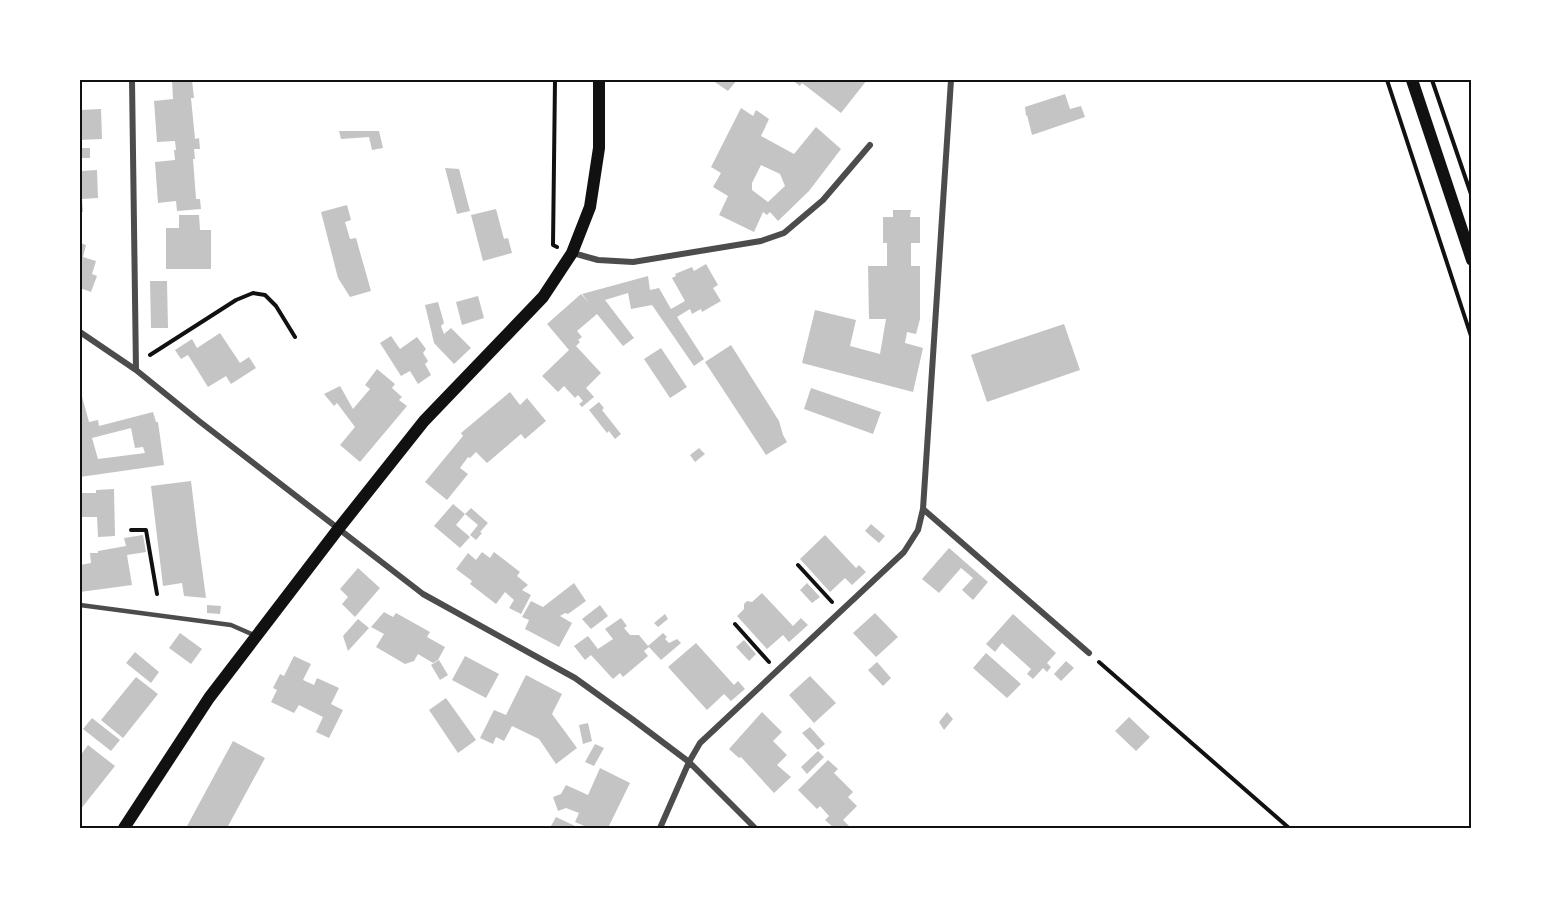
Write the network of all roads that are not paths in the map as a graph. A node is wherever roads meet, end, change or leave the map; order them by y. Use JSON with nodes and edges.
{"nodes":[{"id":1,"x":132,"y":80,"type":"edge"},
{"id":2,"x":599,"y":80,"type":"edge"},
{"id":3,"x":951,"y":80,"type":"edge"},
{"id":4,"x":1412,"y":80,"type":"edge"},
{"id":5,"x":870,"y":145,"type":"dead end"},
{"id":6,"x":572,"y":253,"type":"junction"},
{"id":7,"x":1472,"y":260,"type":"edge"},
{"id":8,"x":80,"y":332,"type":"edge"},
{"id":9,"x":136,"y":370,"type":"junction"},
{"id":10,"x":923,"y":509,"type":"junction"},
{"id":11,"x":339,"y":528,"type":"junction"},
{"id":12,"x":80,"y":605,"type":"edge"},
{"id":13,"x":256,"y":636,"type":"junction"},
{"id":14,"x":1089,"y":654,"type":"road end"},
{"id":15,"x":689,"y":762,"type":"junction"},
{"id":16,"x":124,"y":828,"type":"edge"},
{"id":17,"x":660,"y":828,"type":"edge"},
{"id":18,"x":755,"y":828,"type":"edge"}],
"edges":[{"from":1,"to":9,"type":"street"},
{"from":2,"to":6,"type":"main road"},
{"from":3,"to":10,"type":"street"},
{"from":4,"to":7,"type":"main road"},
{"from":5,"to":6,"type":"street"},
{"from":6,"to":11,"type":"main road"},
{"from":8,"to":9,"type":"street"},
{"from":9,"to":11,"type":"street"},
{"from":10,"to":14,"type":"street"},
{"from":10,"to":15,"type":"street"},
{"from":11,"to":13,"type":"main road"},
{"from":11,"to":15,"type":"street"},
{"from":12,"to":13,"type":"lane"},
{"from":13,"to":16,"type":"main road"},
{"from":15,"to":17,"type":"street"},
{"from":15,"to":18,"type":"street"}]}
